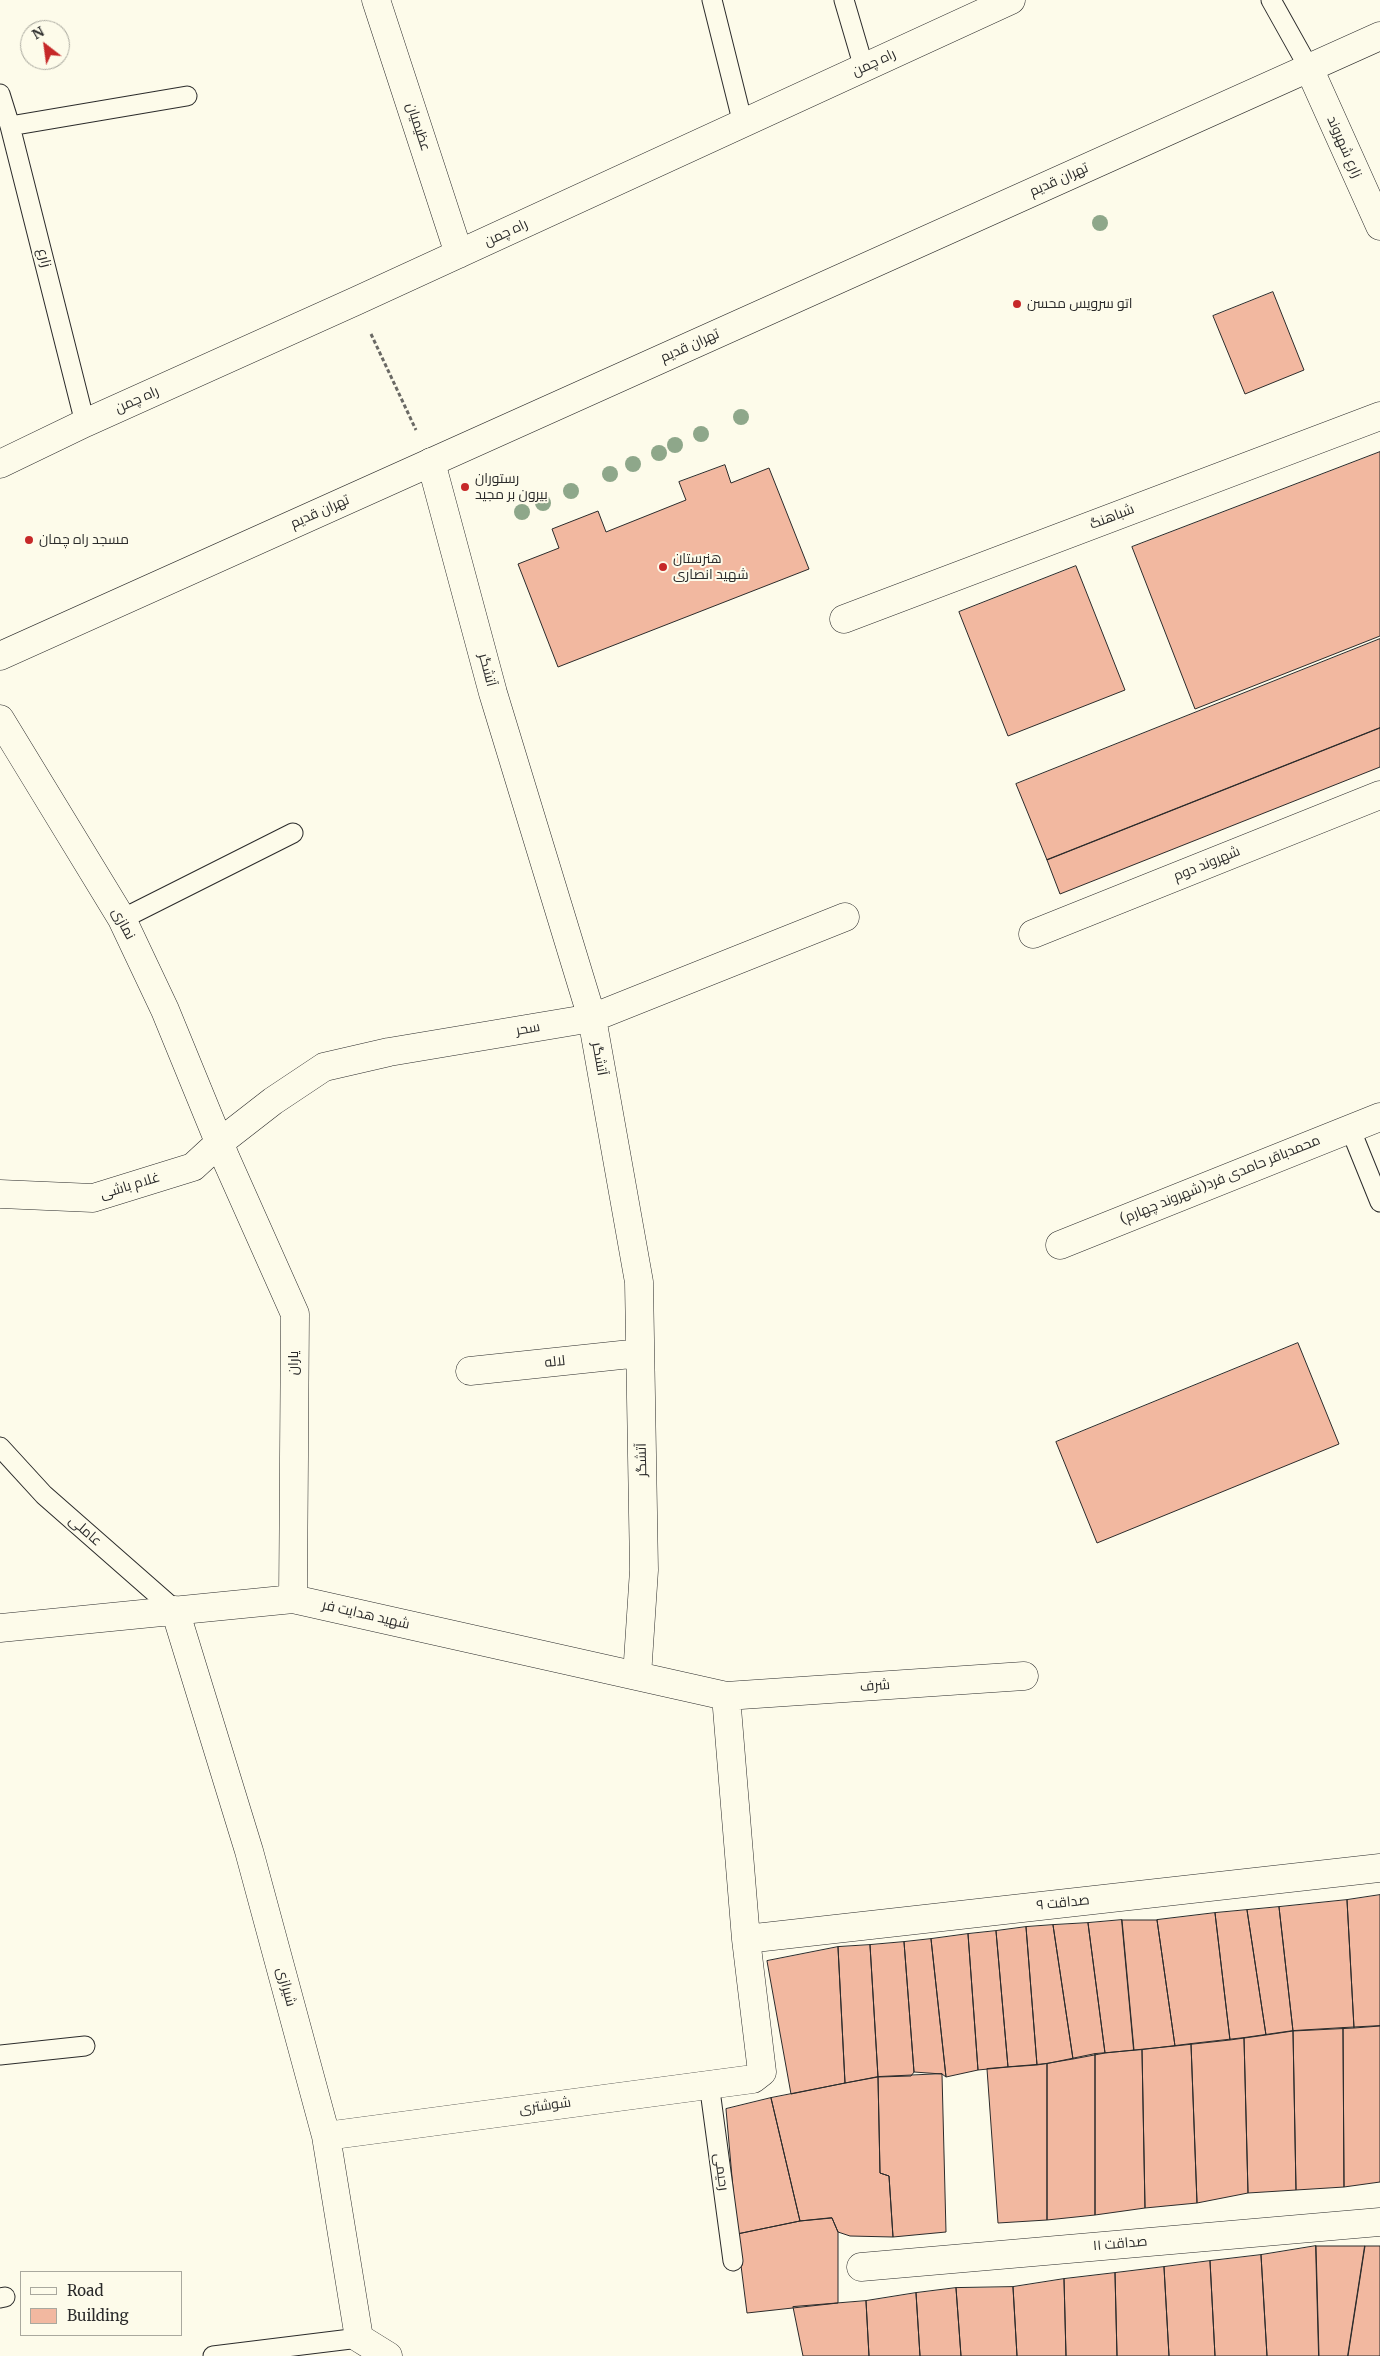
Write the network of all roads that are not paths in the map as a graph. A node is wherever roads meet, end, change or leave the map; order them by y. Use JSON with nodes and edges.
{"nodes":[{"id":1,"x":376,"y":0,"type":"edge"},
{"id":2,"x":712,"y":0,"type":"edge"},
{"id":3,"x":844,"y":0,"type":"edge"},
{"id":4,"x":1011,"y":0,"type":"edge"},
{"id":5,"x":1271,"y":0,"type":"edge"},
{"id":6,"x":1380,"y":36,"type":"edge"},
{"id":7,"x":864,"y":68,"type":"junction"},
{"id":8,"x":1309,"y":68,"type":"junction"},
{"id":9,"x":0,"y":94,"type":"edge"},
{"id":10,"x":187,"y":96,"type":"dead end"},
{"id":11,"x":743,"y":124,"type":"junction"},
{"id":12,"x":10,"y":126,"type":"junction"},
{"id":13,"x":1380,"y":226,"type":"edge"},
{"id":14,"x":459,"y":254,"type":"junction"},
{"id":15,"x":1380,"y":416,"type":"edge"},
{"id":16,"x":85,"y":423,"type":"junction"},
{"id":17,"x":431,"y":462,"type":"junction"},
{"id":18,"x":0,"y":464,"type":"edge"},
{"id":19,"x":844,"y":619,"type":"dead end"},
{"id":20,"x":0,"y":656,"type":"edge"},
{"id":21,"x":0,"y":719,"type":"edge"},
{"id":22,"x":1380,"y":795,"type":"edge"},
{"id":23,"x":293,"y":833,"type":"dead end"},
{"id":24,"x":845,"y":917,"type":"dead end"},
{"id":25,"x":122,"y":919,"type":"junction"},
{"id":26,"x":1033,"y":934,"type":"dead end"},
{"id":27,"x":592,"y":1018,"type":"junction"},
{"id":28,"x":1380,"y":1117,"type":"edge"},
{"id":29,"x":1350,"y":1128,"type":"junction"},
{"id":30,"x":219,"y":1143,"type":"junction"},
{"id":31,"x":0,"y":1194,"type":"edge"},
{"id":32,"x":1380,"y":1202,"type":"edge"},
{"id":33,"x":1060,"y":1245,"type":"dead end"},
{"id":34,"x":640,"y":1354,"type":"junction"},
{"id":35,"x":470,"y":1371,"type":"dead end"},
{"id":36,"x":0,"y":1447,"type":"edge"},
{"id":37,"x":293,"y":1598,"type":"junction"},
{"id":38,"x":176,"y":1610,"type":"junction"},
{"id":39,"x":0,"y":1628,"type":"edge"},
{"id":40,"x":637,"y":1676,"type":"junction"},
{"id":41,"x":1024,"y":1676,"type":"dead end"},
{"id":42,"x":726,"y":1696,"type":"junction"},
{"id":43,"x":1380,"y":1868,"type":"edge"},
{"id":44,"x":746,"y":1938,"type":"junction"},
{"id":45,"x":85,"y":2046,"type":"dead end"},
{"id":46,"x":0,"y":2055,"type":"edge"},
{"id":47,"x":709,"y":2083,"type":"junction"},
{"id":48,"x":326,"y":2136,"type":"junction"},
{"id":49,"x":1380,"y":2222,"type":"edge"},
{"id":50,"x":734,"y":2261,"type":"dead end"},
{"id":51,"x":861,"y":2267,"type":"dead end"},
{"id":52,"x":359,"y":2338,"type":"junction"},
{"id":53,"x":213,"y":2356,"type":"edge"},
{"id":54,"x":388,"y":2356,"type":"edge"}],
"edges":[{"from":1,"to":14,"type":"street","name":"عظیمیان"},
{"from":2,"to":11,"type":"lane"},
{"from":3,"to":7,"type":"lane"},
{"from":4,"to":7,"type":"street","name":"راه چمن"},
{"from":5,"to":8,"type":"lane"},
{"from":6,"to":8,"type":"street","name":"تهران قدیم"},
{"from":7,"to":11,"type":"street","name":"راه چمن"},
{"from":8,"to":13,"type":"street","name":"زارع شهروند"},
{"from":8,"to":17,"type":"street","name":"تهران قدیم"},
{"from":9,"to":12,"type":"lane","name":"زارع"},
{"from":10,"to":12,"type":"lane"},
{"from":11,"to":14,"type":"street","name":"راه چمن"},
{"from":12,"to":16,"type":"lane","name":"زارع"},
{"from":14,"to":16,"type":"street","name":"راه چمن"},
{"from":15,"to":19,"type":"street","name":"شباهنگ"},
{"from":16,"to":18,"type":"street","name":"راه چمن"},
{"from":17,"to":20,"type":"street","name":"تهران قدیم"},
{"from":17,"to":27,"type":"street","name":"آتشگر"},
{"from":21,"to":25,"type":"street","name":"نمازی"},
{"from":22,"to":26,"type":"street","name":"شهروند دوم"},
{"from":23,"to":25,"type":"lane"},
{"from":24,"to":27,"type":"street","name":"سحر"},
{"from":25,"to":30,"type":"street","name":"نمازی"},
{"from":27,"to":30,"type":"street","name":"سحر"},
{"from":27,"to":34,"type":"street","name":"آتشگر"},
{"from":28,"to":29,"type":"street","name":"محمدباقر حامدی فرد(شهروند چهارم)"},
{"from":29,"to":32,"type":"lane"},
{"from":29,"to":33,"type":"street","name":"محمدباقر حامدی فرد(شهروند چهارم)"},
{"from":30,"to":31,"type":"street","name":"غلام باشی"},
{"from":30,"to":37,"type":"street","name":"یاران"},
{"from":34,"to":35,"type":"street","name":"لاله"},
{"from":34,"to":40,"type":"street","name":"آتشگر"},
{"from":36,"to":38,"type":"lane","name":"عاملی"},
{"from":37,"to":38,"type":"street","name":"شهید هدایت فر"},
{"from":37,"to":40,"type":"street","name":"شهید هدایت فر"},
{"from":38,"to":39,"type":"street","name":"شهید هدایت فر"},
{"from":38,"to":48,"type":"street","name":"شیرازی"},
{"from":40,"to":42,"type":"street","name":"شهید هدایت فر"},
{"from":41,"to":42,"type":"street","name":"شرف"},
{"from":42,"to":44,"type":"street"},
{"from":43,"to":44,"type":"street","name":"صداقت ۹"},
{"from":44,"to":47,"type":"street","name":"شوشتری"},
{"from":45,"to":46,"type":"lane"},
{"from":47,"to":48,"type":"street","name":"شوشتری"},
{"from":47,"to":50,"type":"lane","name":"رحیمی"},
{"from":48,"to":52,"type":"street","name":"شیرازی"},
{"from":49,"to":51,"type":"street","name":"صداقت ۱۱"},
{"from":52,"to":53,"type":"lane"},
{"from":52,"to":54,"type":"street"}]}
